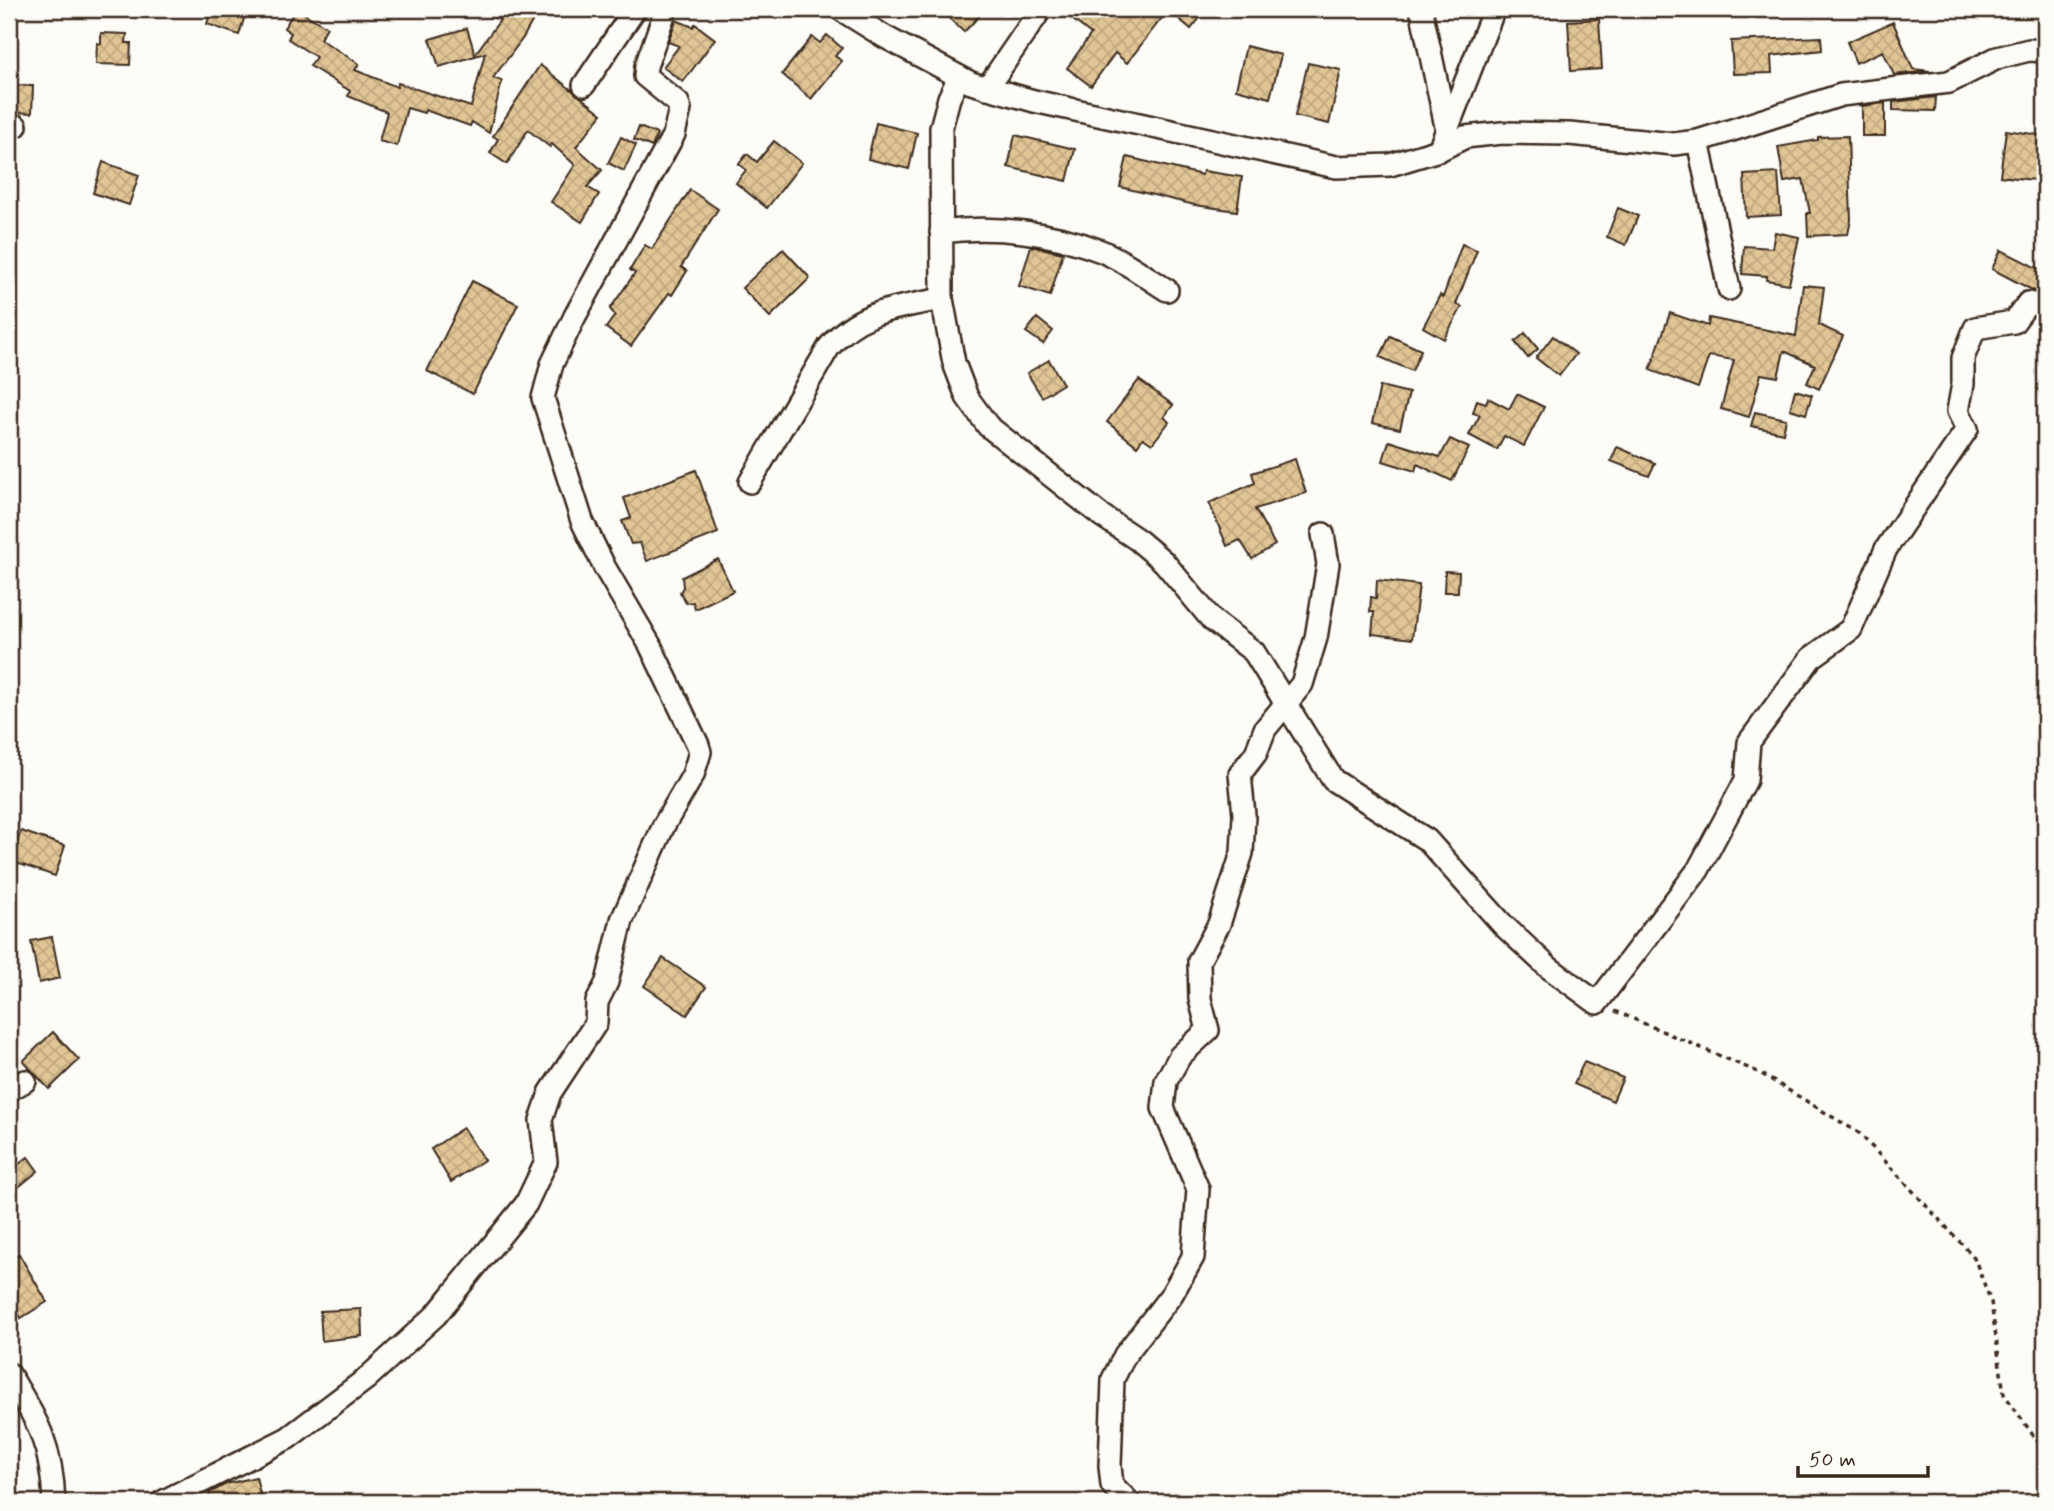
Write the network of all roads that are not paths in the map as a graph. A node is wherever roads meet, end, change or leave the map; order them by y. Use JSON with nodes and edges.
{"nodes":[{"id":1,"x":635,"y":9,"type":"edge"},
{"id":2,"x":666,"y":9,"type":"edge"},
{"id":3,"x":840,"y":9,"type":"edge"},
{"id":4,"x":1041,"y":9,"type":"edge"},
{"id":5,"x":1421,"y":9,"type":"edge"},
{"id":6,"x":1494,"y":9,"type":"edge"},
{"id":7,"x":2045,"y":51,"type":"edge"},
{"id":8,"x":959,"y":77,"type":"junction"},
{"id":9,"x":584,"y":85,"type":"dead end"},
{"id":10,"x":987,"y":88,"type":"junction"},
{"id":11,"x":1443,"y":141,"type":"junction"},
{"id":12,"x":1699,"y":141,"type":"junction"},
{"id":13,"x":941,"y":232,"type":"junction"},
{"id":14,"x":1167,"y":289,"type":"dead end"},
{"id":15,"x":1729,"y":289,"type":"dead end"},
{"id":16,"x":942,"y":299,"type":"junction"},
{"id":17,"x":2045,"y":306,"type":"edge"},
{"id":18,"x":750,"y":482,"type":"dead end"},
{"id":19,"x":1323,"y":534,"type":"dead end"},
{"id":20,"x":1286,"y":704,"type":"junction"},
{"id":21,"x":9,"y":1374,"type":"edge"},
{"id":22,"x":54,"y":1502,"type":"edge"},
{"id":23,"x":162,"y":1502,"type":"edge"},
{"id":24,"x":1129,"y":1502,"type":"edge"}],
"edges":[{"from":1,"to":9,"type":"street"},
{"from":2,"to":23,"type":"street"},
{"from":3,"to":8,"type":"street"},
{"from":4,"to":10,"type":"street"},
{"from":5,"to":11,"type":"street"},
{"from":6,"to":11,"type":"street"},
{"from":7,"to":12,"type":"street"},
{"from":8,"to":10,"type":"street"},
{"from":8,"to":13,"type":"street"},
{"from":10,"to":11,"type":"street"},
{"from":11,"to":12,"type":"street"},
{"from":12,"to":15,"type":"street"},
{"from":13,"to":14,"type":"street"},
{"from":13,"to":16,"type":"street"},
{"from":16,"to":18,"type":"street"},
{"from":16,"to":20,"type":"street"},
{"from":17,"to":20,"type":"street"},
{"from":19,"to":20,"type":"street"},
{"from":20,"to":24,"type":"street"},
{"from":21,"to":22,"type":"street"}]}
